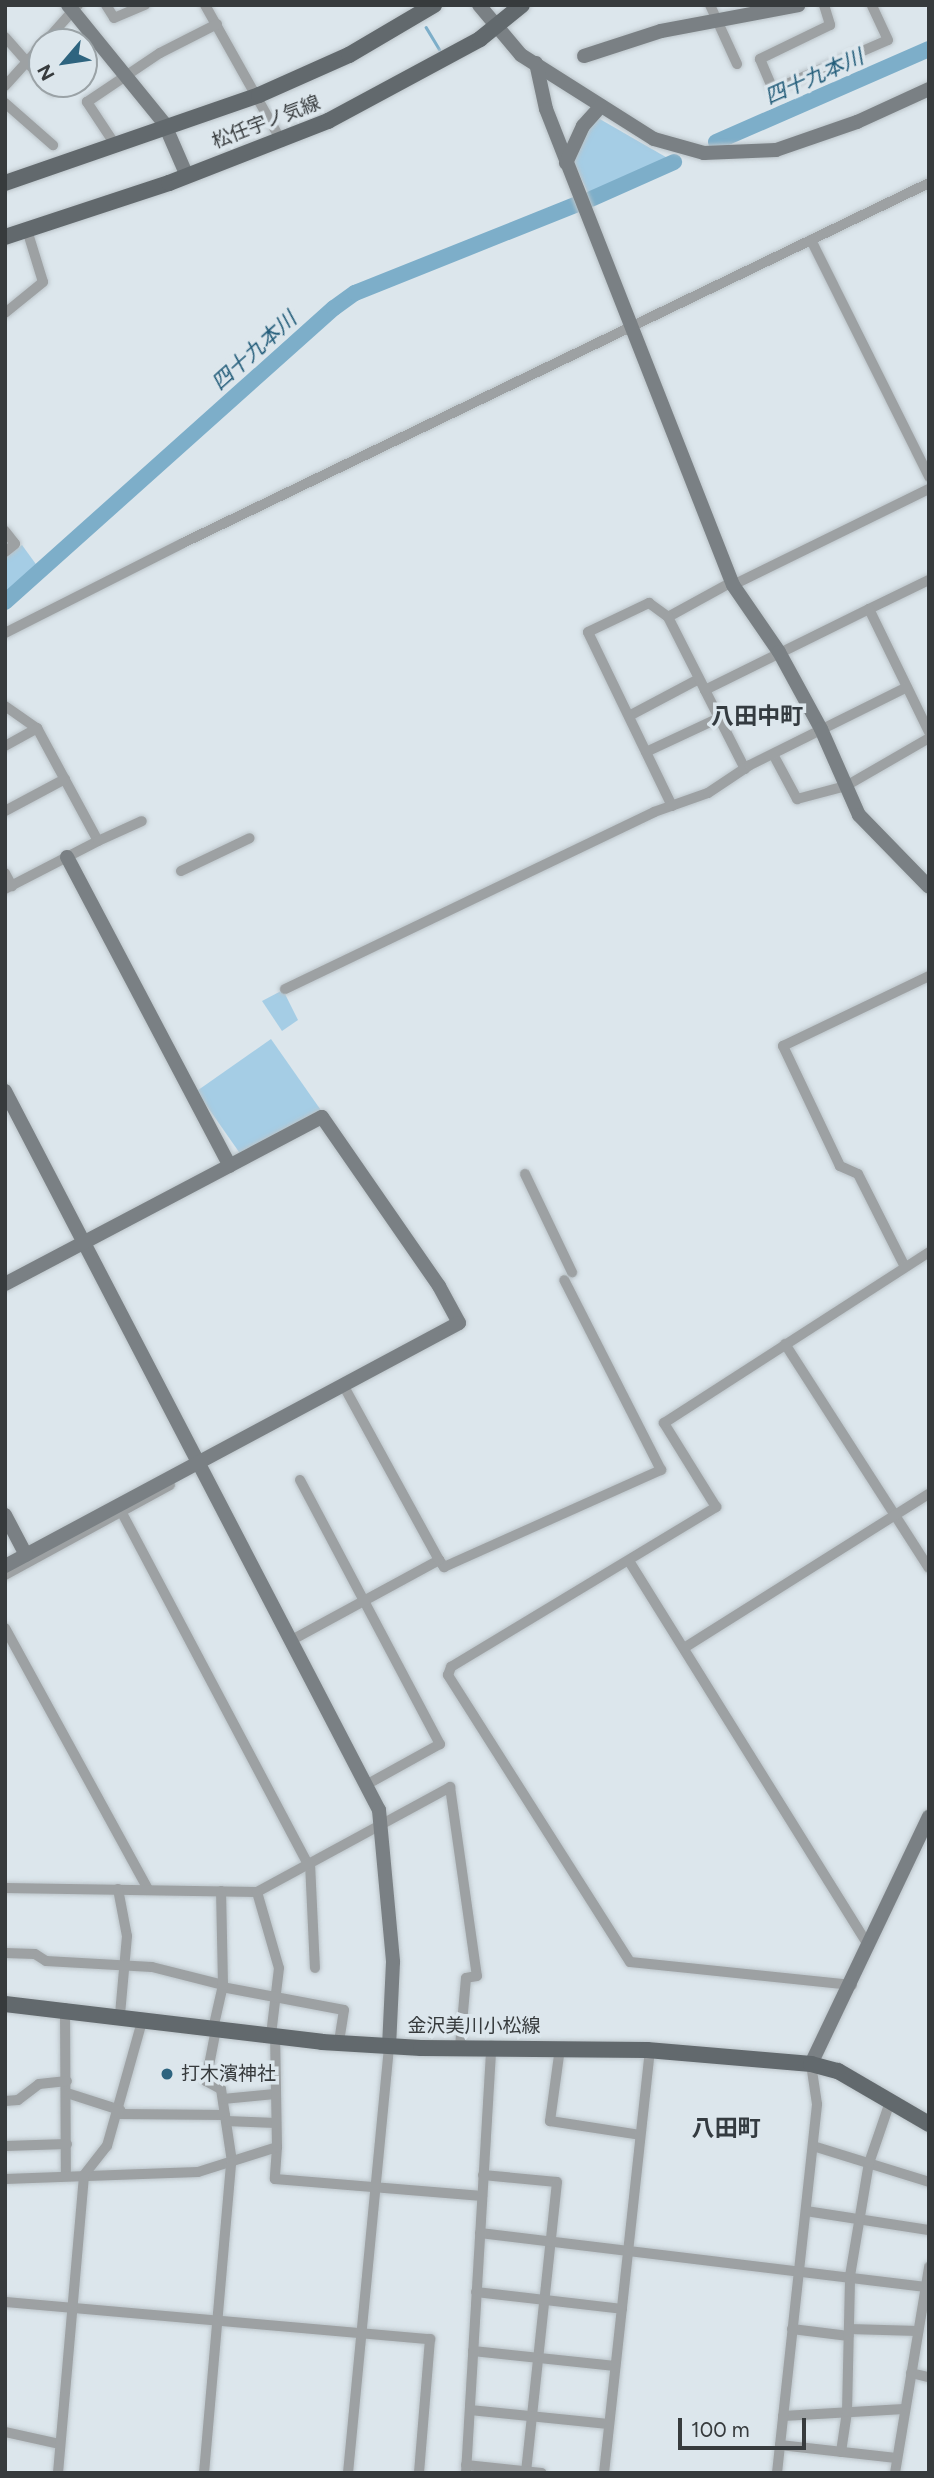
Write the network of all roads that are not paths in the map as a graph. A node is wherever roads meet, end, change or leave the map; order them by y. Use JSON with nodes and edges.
{"nodes":[{"id":1,"x":106,"y":5,"type":"edge"},
{"id":2,"x":145,"y":5,"type":"edge"},
{"id":3,"x":205,"y":5,"type":"edge"},
{"id":4,"x":479,"y":5,"type":"edge"},
{"id":5,"x":522,"y":5,"type":"edge"},
{"id":6,"x":710,"y":5,"type":"edge"},
{"id":7,"x":799,"y":5,"type":"edge"},
{"id":8,"x":824,"y":5,"type":"edge"},
{"id":9,"x":872,"y":5,"type":"edge"},
{"id":10,"x":73,"y":7,"type":"edge"},
{"id":11,"x":428,"y":7,"type":"edge"},
{"id":12,"x":717,"y":21,"type":"junction"},
{"id":13,"x":217,"y":24,"type":"junction"},
{"id":14,"x":56,"y":28,"type":"edge"},
{"id":15,"x":495,"y":28,"type":"junction"},
{"id":16,"x":5,"y":37,"type":"edge"},
{"id":17,"x":584,"y":56,"type":"dead end"},
{"id":18,"x":27,"y":61,"type":"joint"},
{"id":19,"x":536,"y":63,"type":"junction"},
{"id":20,"x":737,"y":64,"type":"dead end"},
{"id":21,"x":124,"y":75,"type":"junction"},
{"id":22,"x":5,"y":86,"type":"edge"},
{"id":23,"x":929,"y":89,"type":"edge"},
{"id":24,"x":260,"y":95,"type":"junction"},
{"id":25,"x":5,"y":103,"type":"edge"},
{"id":26,"x":601,"y":106,"type":"junction"},
{"id":27,"x":168,"y":129,"type":"junction"},
{"id":28,"x":282,"y":142,"type":"junction"},
{"id":29,"x":53,"y":145,"type":"dead end"},
{"id":30,"x":116,"y":146,"type":"junction"},
{"id":31,"x":566,"y":163,"type":"junction"},
{"id":32,"x":187,"y":176,"type":"junction"},
{"id":33,"x":5,"y":183,"type":"edge"},
{"id":34,"x":929,"y":183,"type":"edge"},
{"id":35,"x":27,"y":230,"type":"junction"},
{"id":36,"x":5,"y":237,"type":"edge"},
{"id":37,"x":811,"y":240,"type":"junction"},
{"id":38,"x":5,"y":313,"type":"edge"},
{"id":39,"x":629,"y":328,"type":"junction"},
{"id":40,"x":929,"y":477,"type":"edge"},
{"id":41,"x":929,"y":489,"type":"edge"},
{"id":42,"x":5,"y":531,"type":"edge"},
{"id":43,"x":5,"y":552,"type":"edge"},
{"id":44,"x":929,"y":580,"type":"edge"},
{"id":45,"x":733,"y":584,"type":"junction"},
{"id":46,"x":869,"y":609,"type":"junction"},
{"id":47,"x":668,"y":617,"type":"junction"},
{"id":48,"x":5,"y":633,"type":"edge"},
{"id":49,"x":779,"y":652,"type":"junction"},
{"id":50,"x":702,"y":685,"type":"junction"},
{"id":51,"x":907,"y":687,"type":"junction"},
{"id":52,"x":5,"y":706,"type":"edge"},
{"id":53,"x":629,"y":716,"type":"junction"},
{"id":54,"x":719,"y":718,"type":"junction"},
{"id":55,"x":37,"y":729,"type":"junction"},
{"id":56,"x":821,"y":729,"type":"junction"},
{"id":57,"x":929,"y":732,"type":"edge"},
{"id":58,"x":929,"y":738,"type":"edge"},
{"id":59,"x":5,"y":746,"type":"edge"},
{"id":60,"x":646,"y":752,"type":"junction"},
{"id":61,"x":774,"y":756,"type":"junction"},
{"id":62,"x":745,"y":769,"type":"junction"},
{"id":63,"x":65,"y":779,"type":"junction"},
{"id":64,"x":846,"y":786,"type":"junction"},
{"id":65,"x":672,"y":806,"type":"junction"},
{"id":66,"x":5,"y":811,"type":"edge"},
{"id":67,"x":142,"y":821,"type":"dead end"},
{"id":68,"x":250,"y":838,"type":"dead end"},
{"id":69,"x":97,"y":841,"type":"junction"},
{"id":70,"x":67,"y":857,"type":"junction"},
{"id":71,"x":181,"y":871,"type":"dead end"},
{"id":72,"x":5,"y":873,"type":"edge"},
{"id":73,"x":929,"y":887,"type":"edge"},
{"id":74,"x":9,"y":888,"type":"edge"},
{"id":75,"x":929,"y":976,"type":"edge"},
{"id":76,"x":285,"y":989,"type":"dead end"},
{"id":77,"x":5,"y":1091,"type":"edge"},
{"id":78,"x":230,"y":1166,"type":"junction"},
{"id":79,"x":525,"y":1174,"type":"dead end"},
{"id":80,"x":85,"y":1242,"type":"junction"},
{"id":81,"x":929,"y":1252,"type":"edge"},
{"id":82,"x":904,"y":1265,"type":"junction"},
{"id":83,"x":5,"y":1284,"type":"edge"},
{"id":84,"x":785,"y":1344,"type":"junction"},
{"id":85,"x":201,"y":1464,"type":"junction"},
{"id":86,"x":300,"y":1480,"type":"dead end"},
{"id":87,"x":929,"y":1494,"type":"edge"},
{"id":88,"x":122,"y":1513,"type":"junction"},
{"id":89,"x":895,"y":1515,"type":"junction"},
{"id":90,"x":5,"y":1516,"type":"edge"},
{"id":91,"x":26,"y":1555,"type":"junction"},
{"id":92,"x":439,"y":1560,"type":"junction"},
{"id":93,"x":629,"y":1561,"type":"junction"},
{"id":94,"x":5,"y":1566,"type":"edge"},
{"id":95,"x":929,"y":1568,"type":"edge"},
{"id":96,"x":5,"y":1575,"type":"edge"},
{"id":97,"x":364,"y":1601,"type":"junction"},
{"id":98,"x":5,"y":1628,"type":"edge"},
{"id":99,"x":290,"y":1641,"type":"junction"},
{"id":100,"x":684,"y":1648,"type":"junction"},
{"id":101,"x":366,"y":1785,"type":"junction"},
{"id":102,"x":929,"y":1817,"type":"edge"},
{"id":103,"x":383,"y":1822,"type":"junction"},
{"id":104,"x":309,"y":1864,"type":"junction"},
{"id":105,"x":5,"y":1888,"type":"edge"},
{"id":106,"x":118,"y":1889,"type":"junction"},
{"id":107,"x":148,"y":1889,"type":"junction"},
{"id":108,"x":221,"y":1891,"type":"junction"},
{"id":109,"x":257,"y":1892,"type":"junction"},
{"id":110,"x":869,"y":1946,"type":"junction"},
{"id":111,"x":5,"y":1953,"type":"edge"},
{"id":112,"x":126,"y":1968,"type":"junction"},
{"id":113,"x":315,"y":1968,"type":"dead end"},
{"id":114,"x":852,"y":1985,"type":"junction"},
{"id":115,"x":223,"y":1986,"type":"junction"},
{"id":116,"x":278,"y":1997,"type":"junction"},
{"id":117,"x":5,"y":2004,"type":"edge"},
{"id":118,"x":65,"y":2008,"type":"junction"},
{"id":119,"x":120,"y":2015,"type":"junction"},
{"id":120,"x":143,"y":2018,"type":"junction"},
{"id":121,"x":214,"y":2029,"type":"junction"},
{"id":122,"x":273,"y":2035,"type":"junction"},
{"id":123,"x":339,"y":2043,"type":"junction"},
{"id":124,"x":389,"y":2046,"type":"junction"},
{"id":125,"x":491,"y":2046,"type":"junction"},
{"id":126,"x":460,"y":2047,"type":"junction"},
{"id":127,"x":560,"y":2048,"type":"junction"},
{"id":128,"x":649,"y":2052,"type":"junction"},
{"id":129,"x":811,"y":2064,"type":"junction"},
{"id":130,"x":67,"y":2087,"type":"junction"},
{"id":131,"x":275,"y":2094,"type":"junction"},
{"id":132,"x":223,"y":2099,"type":"junction"},
{"id":133,"x":891,"y":2099,"type":"junction"},
{"id":134,"x":5,"y":2101,"type":"edge"},
{"id":135,"x":119,"y":2112,"type":"junction"},
{"id":136,"x":225,"y":2118,"type":"junction"},
{"id":137,"x":276,"y":2123,"type":"junction"},
{"id":138,"x":929,"y":2124,"type":"edge"},
{"id":139,"x":640,"y":2135,"type":"junction"},
{"id":140,"x":66,"y":2144,"type":"junction"},
{"id":141,"x":5,"y":2146,"type":"edge"},
{"id":142,"x":813,"y":2146,"type":"junction"},
{"id":143,"x":277,"y":2147,"type":"junction"},
{"id":144,"x":232,"y":2162,"type":"junction"},
{"id":145,"x":869,"y":2162,"type":"junction"},
{"id":146,"x":66,"y":2175,"type":"junction"},
{"id":147,"x":84,"y":2175,"type":"junction"},
{"id":148,"x":483,"y":2175,"type":"junction"},
{"id":149,"x":5,"y":2179,"type":"edge"},
{"id":150,"x":929,"y":2182,"type":"edge"},
{"id":151,"x":375,"y":2188,"type":"junction"},
{"id":152,"x":482,"y":2196,"type":"junction"},
{"id":153,"x":806,"y":2211,"type":"junction"},
{"id":154,"x":861,"y":2217,"type":"junction"},
{"id":155,"x":929,"y":2230,"type":"edge"},
{"id":156,"x":480,"y":2233,"type":"junction"},
{"id":157,"x":550,"y":2241,"type":"junction"},
{"id":158,"x":629,"y":2250,"type":"junction"},
{"id":159,"x":929,"y":2267,"type":"edge"},
{"id":160,"x":798,"y":2269,"type":"junction"},
{"id":161,"x":850,"y":2276,"type":"junction"},
{"id":162,"x":926,"y":2287,"type":"junction"},
{"id":163,"x":476,"y":2292,"type":"junction"},
{"id":164,"x":544,"y":2299,"type":"junction"},
{"id":165,"x":5,"y":2302,"type":"edge"},
{"id":166,"x":74,"y":2308,"type":"junction"},
{"id":167,"x":622,"y":2309,"type":"junction"},
{"id":168,"x":218,"y":2321,"type":"junction"},
{"id":169,"x":792,"y":2329,"type":"junction"},
{"id":170,"x":918,"y":2331,"type":"junction"},
{"id":171,"x":849,"y":2333,"type":"junction"},
{"id":172,"x":361,"y":2334,"type":"junction"},
{"id":173,"x":473,"y":2351,"type":"junction"},
{"id":174,"x":538,"y":2357,"type":"junction"},
{"id":175,"x":615,"y":2366,"type":"junction"},
{"id":176,"x":911,"y":2373,"type":"junction"},
{"id":177,"x":929,"y":2376,"type":"edge"},
{"id":178,"x":904,"y":2409,"type":"junction"},
{"id":179,"x":470,"y":2410,"type":"junction"},
{"id":180,"x":847,"y":2412,"type":"junction"},
{"id":181,"x":532,"y":2415,"type":"junction"},
{"id":182,"x":783,"y":2416,"type":"junction"},
{"id":183,"x":608,"y":2424,"type":"junction"},
{"id":184,"x":5,"y":2432,"type":"edge"},
{"id":185,"x":60,"y":2444,"type":"junction"},
{"id":186,"x":780,"y":2445,"type":"junction"},
{"id":187,"x":841,"y":2452,"type":"junction"},
{"id":188,"x":896,"y":2458,"type":"junction"},
{"id":189,"x":466,"y":2469,"type":"edge"},
{"id":190,"x":526,"y":2471,"type":"junction"},
{"id":191,"x":58,"y":2473,"type":"edge"},
{"id":192,"x":204,"y":2473,"type":"edge"},
{"id":193,"x":348,"y":2473,"type":"edge"},
{"id":194,"x":419,"y":2473,"type":"edge"},
{"id":195,"x":542,"y":2473,"type":"edge"},
{"id":196,"x":604,"y":2473,"type":"edge"},
{"id":197,"x":777,"y":2473,"type":"edge"},
{"id":198,"x":895,"y":2473,"type":"edge"}],
"edges":[{"from":1,"to":2,"type":"street"},
{"from":3,"to":13,"type":"street"},
{"from":4,"to":15,"type":"street"},
{"from":5,"to":15,"type":"main road","name":"松任宇ノ気線"},
{"from":6,"to":12,"type":"street"},
{"from":7,"to":12,"type":"street"},
{"from":8,"to":9,"type":"street"},
{"from":10,"to":14,"type":"street"},
{"from":10,"to":21,"type":"street"},
{"from":11,"to":24,"type":"main road","name":"松任宇ノ気線"},
{"from":12,"to":17,"type":"street"},
{"from":12,"to":20,"type":"street"},
{"from":13,"to":21,"type":"street"},
{"from":13,"to":24,"type":"street"},
{"from":15,"to":19,"type":"street"},
{"from":15,"to":28,"type":"main road","name":"松任宇ノ気線"},
{"from":16,"to":18,"type":"street"},
{"from":18,"to":22,"type":"street"},
{"from":19,"to":26,"type":"street"},
{"from":19,"to":31,"type":"street"},
{"from":21,"to":27,"type":"street"},
{"from":21,"to":30,"type":"street"},
{"from":23,"to":26,"type":"street"},
{"from":24,"to":27,"type":"main road","name":"松任宇ノ気線"},
{"from":24,"to":28,"type":"street"},
{"from":25,"to":29,"type":"street"},
{"from":26,"to":31,"type":"street"},
{"from":27,"to":30,"type":"main road","name":"松任宇ノ気線"},
{"from":27,"to":32,"type":"street"},
{"from":28,"to":32,"type":"main road","name":"松任宇ノ気線"},
{"from":30,"to":33,"type":"main road","name":"松任宇ノ気線"},
{"from":31,"to":39,"type":"street"},
{"from":32,"to":35,"type":"main road","name":"松任宇ノ気線"},
{"from":34,"to":37,"type":"street"},
{"from":35,"to":36,"type":"main road","name":"松任宇ノ気線"},
{"from":35,"to":38,"type":"street"},
{"from":37,"to":39,"type":"street"},
{"from":37,"to":40,"type":"street"},
{"from":39,"to":45,"type":"street"},
{"from":39,"to":48,"type":"street"},
{"from":41,"to":45,"type":"street"},
{"from":42,"to":43,"type":"street"},
{"from":44,"to":46,"type":"street"},
{"from":45,"to":47,"type":"street"},
{"from":45,"to":49,"type":"street"},
{"from":46,"to":49,"type":"street"},
{"from":46,"to":51,"type":"street"},
{"from":47,"to":50,"type":"street"},
{"from":47,"to":53,"type":"street"},
{"from":49,"to":50,"type":"street"},
{"from":49,"to":56,"type":"street"},
{"from":50,"to":53,"type":"street"},
{"from":50,"to":54,"type":"street"},
{"from":51,"to":56,"type":"street"},
{"from":51,"to":57,"type":"street"},
{"from":52,"to":55,"type":"street"},
{"from":53,"to":60,"type":"street"},
{"from":54,"to":60,"type":"street"},
{"from":54,"to":62,"type":"street"},
{"from":55,"to":59,"type":"street"},
{"from":55,"to":63,"type":"street"},
{"from":56,"to":61,"type":"street"},
{"from":56,"to":64,"type":"street"},
{"from":58,"to":64,"type":"street"},
{"from":60,"to":65,"type":"street"},
{"from":61,"to":62,"type":"street"},
{"from":61,"to":64,"type":"street"},
{"from":62,"to":65,"type":"street"},
{"from":63,"to":66,"type":"street"},
{"from":63,"to":69,"type":"street"},
{"from":64,"to":73,"type":"street"},
{"from":65,"to":76,"type":"street"},
{"from":67,"to":69,"type":"street"},
{"from":68,"to":71,"type":"street"},
{"from":69,"to":70,"type":"street"},
{"from":70,"to":74,"type":"street"},
{"from":70,"to":78,"type":"street"},
{"from":72,"to":74,"type":"street"},
{"from":75,"to":82,"type":"street"},
{"from":77,"to":80,"type":"street"},
{"from":78,"to":80,"type":"street"},
{"from":78,"to":85,"type":"street"},
{"from":79,"to":92,"type":"street"},
{"from":80,"to":83,"type":"street"},
{"from":80,"to":85,"type":"street"},
{"from":81,"to":82,"type":"street"},
{"from":82,"to":84,"type":"street"},
{"from":84,"to":89,"type":"street"},
{"from":84,"to":93,"type":"street"},
{"from":85,"to":88,"type":"street"},
{"from":85,"to":91,"type":"street"},
{"from":85,"to":92,"type":"street"},
{"from":85,"to":99,"type":"street"},
{"from":86,"to":97,"type":"street"},
{"from":87,"to":89,"type":"street"},
{"from":88,"to":96,"type":"street"},
{"from":88,"to":104,"type":"street"},
{"from":89,"to":95,"type":"street"},
{"from":89,"to":100,"type":"street"},
{"from":90,"to":91,"type":"street"},
{"from":91,"to":94,"type":"street"},
{"from":92,"to":97,"type":"street"},
{"from":93,"to":100,"type":"street"},
{"from":93,"to":114,"type":"street"},
{"from":97,"to":99,"type":"street"},
{"from":97,"to":101,"type":"street"},
{"from":98,"to":107,"type":"street"},
{"from":99,"to":101,"type":"street"},
{"from":100,"to":110,"type":"street"},
{"from":101,"to":103,"type":"street"},
{"from":102,"to":110,"type":"street"},
{"from":103,"to":104,"type":"street"},
{"from":103,"to":124,"type":"street"},
{"from":103,"to":126,"type":"street"},
{"from":104,"to":109,"type":"street"},
{"from":104,"to":113,"type":"street"},
{"from":105,"to":106,"type":"street"},
{"from":106,"to":107,"type":"street"},
{"from":106,"to":112,"type":"street"},
{"from":107,"to":108,"type":"street"},
{"from":108,"to":109,"type":"street"},
{"from":108,"to":115,"type":"street"},
{"from":109,"to":116,"type":"street"},
{"from":110,"to":114,"type":"street"},
{"from":111,"to":112,"type":"street"},
{"from":112,"to":115,"type":"street"},
{"from":112,"to":119,"type":"street"},
{"from":114,"to":129,"type":"street"},
{"from":115,"to":116,"type":"street"},
{"from":115,"to":121,"type":"street"},
{"from":116,"to":122,"type":"street"},
{"from":116,"to":123,"type":"street"},
{"from":117,"to":118,"type":"main road","name":"金沢美川小松線"},
{"from":118,"to":119,"type":"main road","name":"金沢美川小松線"},
{"from":118,"to":130,"type":"street"},
{"from":119,"to":120,"type":"main road","name":"金沢美川小松線"},
{"from":120,"to":121,"type":"main road","name":"金沢美川小松線"},
{"from":120,"to":135,"type":"street"},
{"from":121,"to":122,"type":"main road","name":"金沢美川小松線"},
{"from":121,"to":132,"type":"street"},
{"from":122,"to":123,"type":"main road","name":"金沢美川小松線"},
{"from":122,"to":131,"type":"street"},
{"from":123,"to":124,"type":"main road","name":"金沢美川小松線"},
{"from":124,"to":126,"type":"main road","name":"金沢美川小松線"},
{"from":124,"to":151,"type":"street"},
{"from":125,"to":126,"type":"main road","name":"金沢美川小松線"},
{"from":125,"to":127,"type":"main road","name":"金沢美川小松線"},
{"from":125,"to":148,"type":"street"},
{"from":127,"to":128,"type":"main road","name":"金沢美川小松線"},
{"from":127,"to":139,"type":"street"},
{"from":128,"to":129,"type":"main road","name":"金沢美川小松線"},
{"from":128,"to":139,"type":"street"},
{"from":129,"to":133,"type":"main road","name":"金沢美川小松線"},
{"from":129,"to":142,"type":"street"},
{"from":130,"to":134,"type":"street"},
{"from":130,"to":135,"type":"street"},
{"from":130,"to":140,"type":"street"},
{"from":131,"to":132,"type":"street"},
{"from":131,"to":137,"type":"street"},
{"from":132,"to":136,"type":"street"},
{"from":133,"to":138,"type":"main road","name":"金沢美川小松線"},
{"from":133,"to":145,"type":"street"},
{"from":135,"to":136,"type":"street"},
{"from":135,"to":147,"type":"street"},
{"from":136,"to":137,"type":"street"},
{"from":136,"to":144,"type":"street"},
{"from":137,"to":143,"type":"street"},
{"from":139,"to":158,"type":"street"},
{"from":140,"to":141,"type":"street"},
{"from":140,"to":146,"type":"street"},
{"from":142,"to":145,"type":"street"},
{"from":142,"to":153,"type":"street"},
{"from":143,"to":144,"type":"street"},
{"from":143,"to":151,"type":"street"},
{"from":144,"to":147,"type":"street"},
{"from":144,"to":168,"type":"street"},
{"from":145,"to":150,"type":"street"},
{"from":145,"to":154,"type":"street"},
{"from":146,"to":147,"type":"street"},
{"from":146,"to":149,"type":"street"},
{"from":147,"to":166,"type":"street"},
{"from":148,"to":152,"type":"street"},
{"from":148,"to":157,"type":"street"},
{"from":151,"to":152,"type":"street"},
{"from":151,"to":172,"type":"street"},
{"from":152,"to":156,"type":"street"},
{"from":153,"to":154,"type":"street"},
{"from":153,"to":160,"type":"street"},
{"from":154,"to":155,"type":"street"},
{"from":154,"to":161,"type":"street"},
{"from":156,"to":157,"type":"street"},
{"from":156,"to":163,"type":"street"},
{"from":157,"to":158,"type":"street"},
{"from":157,"to":164,"type":"street"},
{"from":158,"to":160,"type":"street"},
{"from":158,"to":167,"type":"street"},
{"from":159,"to":162,"type":"street"},
{"from":160,"to":161,"type":"street"},
{"from":160,"to":169,"type":"street"},
{"from":161,"to":162,"type":"street"},
{"from":161,"to":171,"type":"street"},
{"from":162,"to":170,"type":"street"},
{"from":163,"to":164,"type":"street"},
{"from":163,"to":173,"type":"street"},
{"from":164,"to":167,"type":"street"},
{"from":164,"to":174,"type":"street"},
{"from":165,"to":166,"type":"street"},
{"from":166,"to":168,"type":"street"},
{"from":166,"to":185,"type":"street"},
{"from":167,"to":175,"type":"street"},
{"from":168,"to":172,"type":"street"},
{"from":168,"to":192,"type":"street"},
{"from":169,"to":171,"type":"street"},
{"from":169,"to":182,"type":"street"},
{"from":170,"to":171,"type":"street"},
{"from":170,"to":176,"type":"street"},
{"from":171,"to":180,"type":"street"},
{"from":172,"to":193,"type":"street"},
{"from":172,"to":194,"type":"street"},
{"from":173,"to":174,"type":"street"},
{"from":173,"to":179,"type":"street"},
{"from":174,"to":175,"type":"street"},
{"from":174,"to":181,"type":"street"},
{"from":175,"to":183,"type":"street"},
{"from":176,"to":177,"type":"street"},
{"from":176,"to":178,"type":"street"},
{"from":178,"to":180,"type":"street"},
{"from":178,"to":188,"type":"street"},
{"from":179,"to":181,"type":"street"},
{"from":179,"to":189,"type":"street"},
{"from":180,"to":182,"type":"street"},
{"from":180,"to":187,"type":"street"},
{"from":181,"to":183,"type":"street"},
{"from":181,"to":190,"type":"street"},
{"from":182,"to":186,"type":"street"},
{"from":183,"to":196,"type":"street"},
{"from":184,"to":185,"type":"street"},
{"from":185,"to":191,"type":"street"},
{"from":186,"to":187,"type":"street"},
{"from":186,"to":197,"type":"street"},
{"from":187,"to":188,"type":"street"},
{"from":188,"to":198,"type":"street"},
{"from":189,"to":190,"type":"street"},
{"from":190,"to":195,"type":"street"}]}
